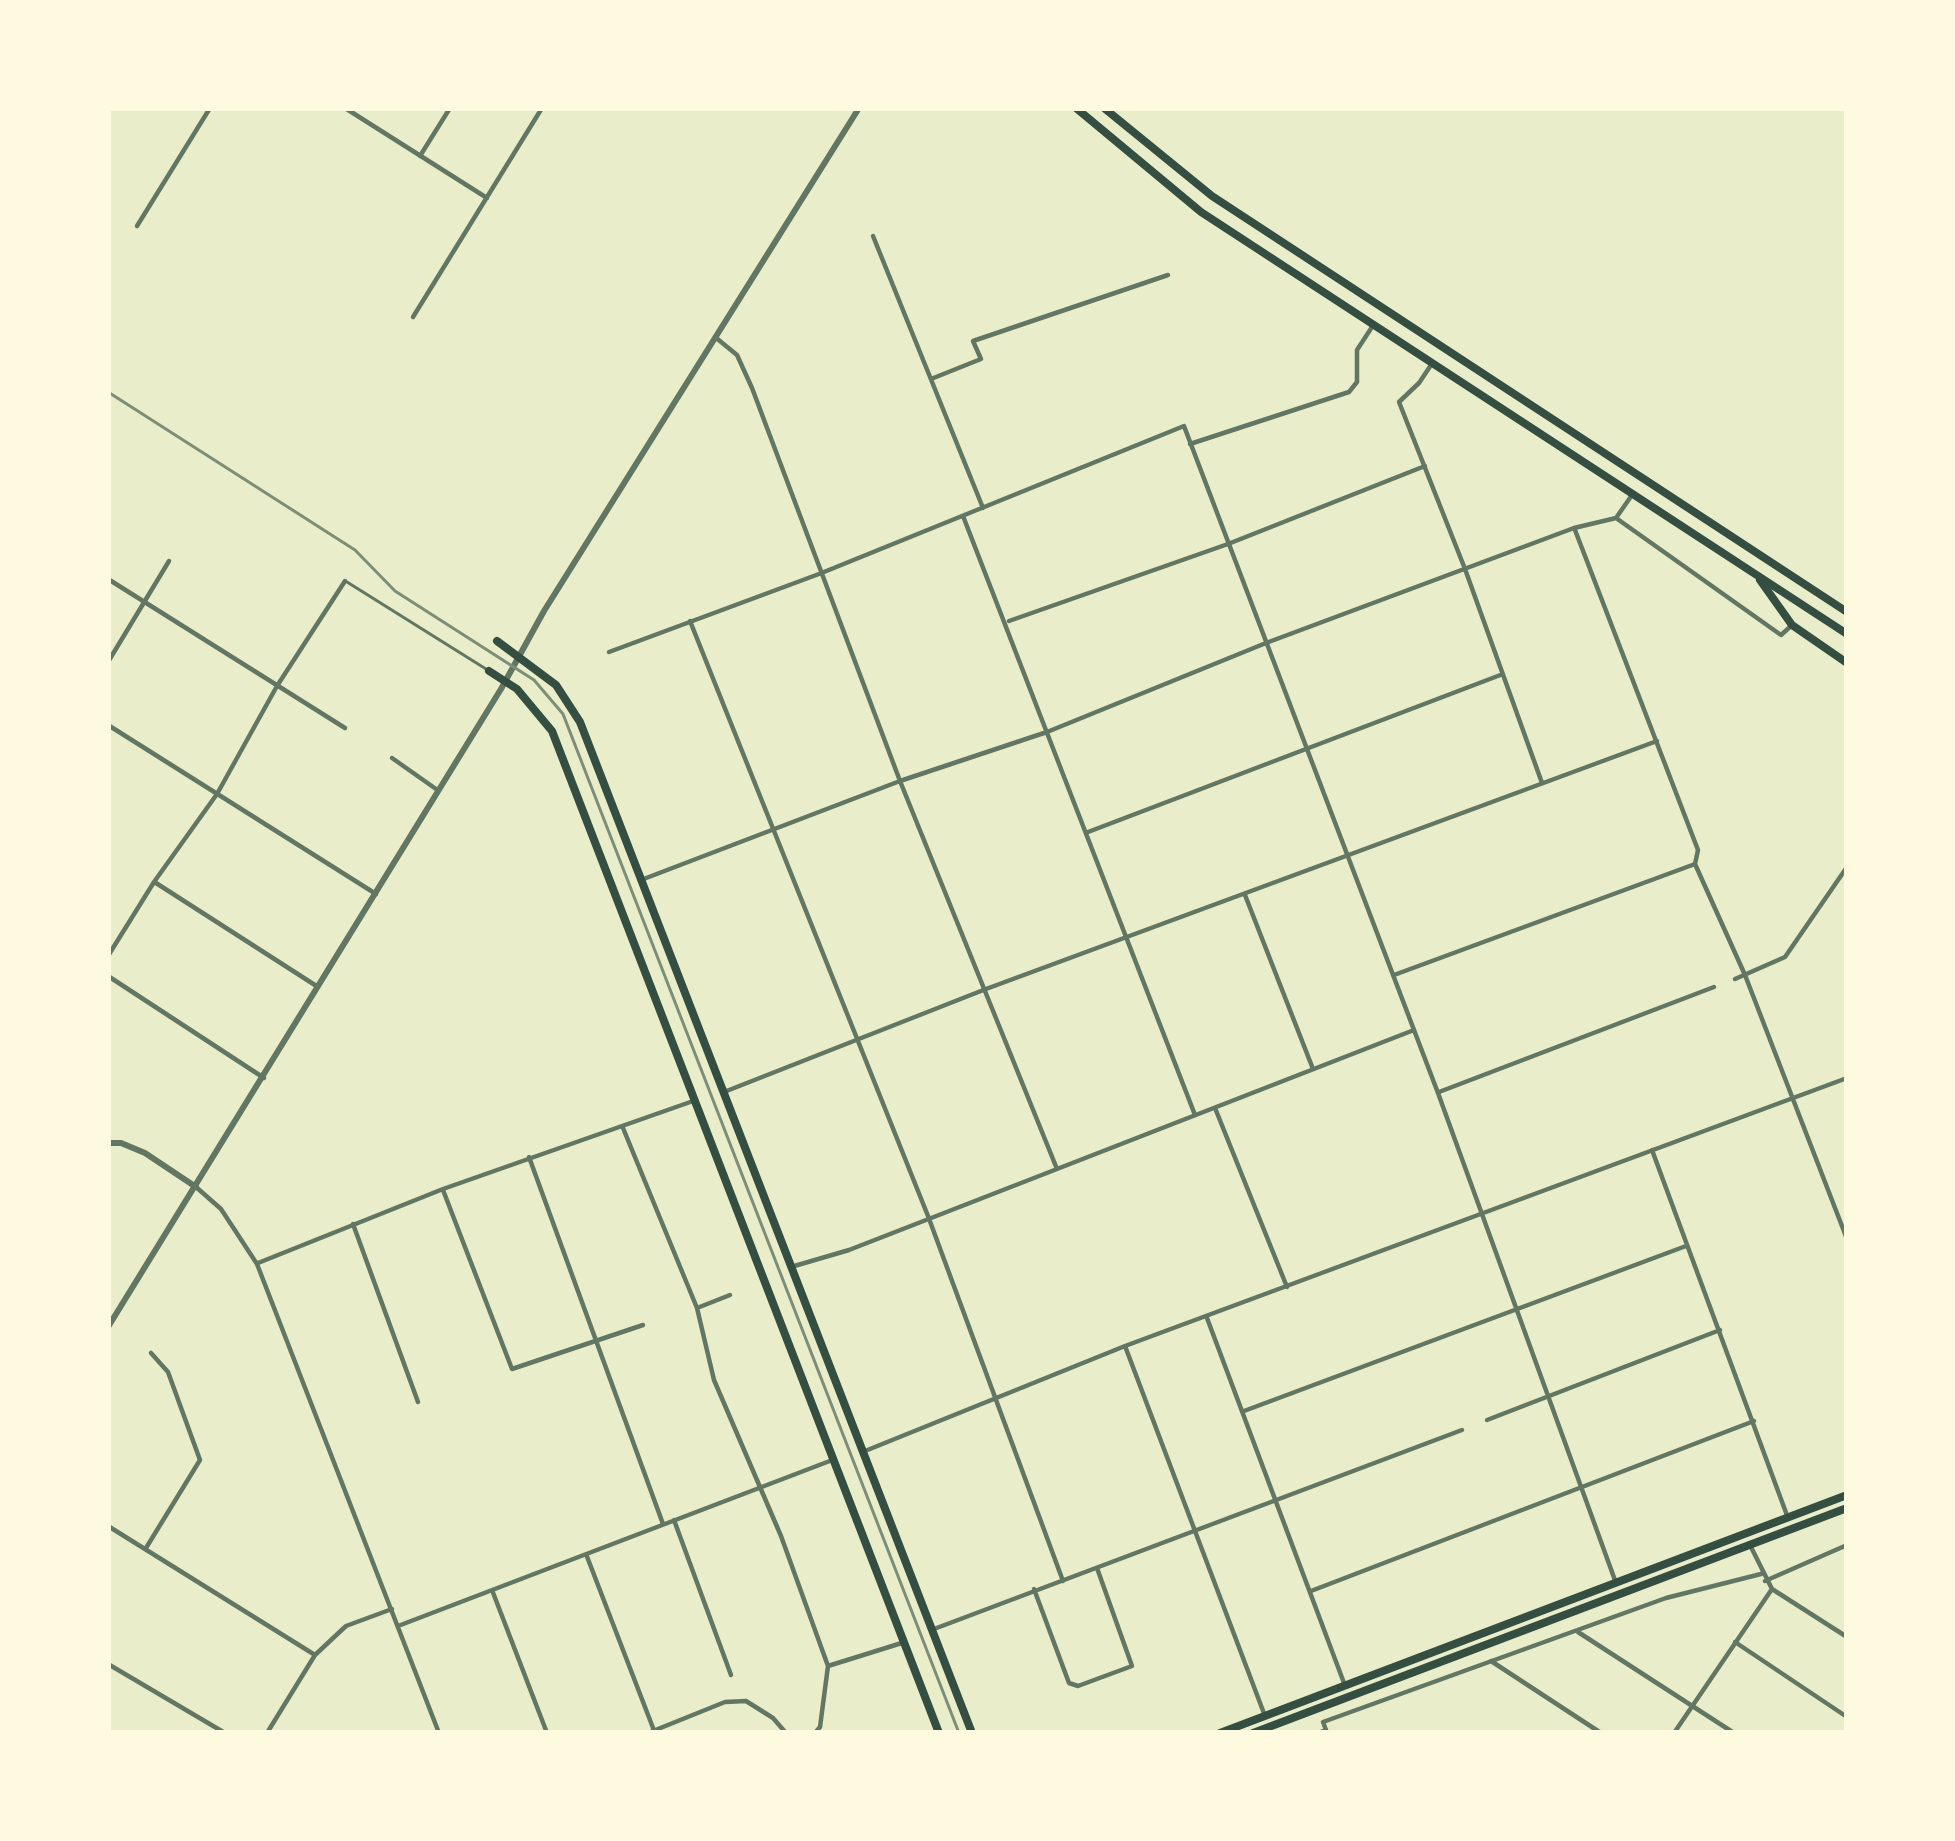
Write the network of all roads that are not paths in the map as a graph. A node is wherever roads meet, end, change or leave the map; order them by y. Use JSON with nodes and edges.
{"nodes":[{"id":1,"x":210,"y":108,"type":"edge"},
{"id":2,"x":345,"y":108,"type":"edge"},
{"id":3,"x":450,"y":108,"type":"edge"},
{"id":4,"x":542,"y":108,"type":"edge"},
{"id":5,"x":859,"y":108,"type":"edge"},
{"id":6,"x":1076,"y":108,"type":"edge"},
{"id":7,"x":1104,"y":108,"type":"edge"},
{"id":8,"x":420,"y":156,"type":"junction"},
{"id":9,"x":487,"y":198,"type":"junction"},
{"id":10,"x":137,"y":226,"type":"dead end"},
{"id":11,"x":873,"y":236,"type":"dead end"},
{"id":12,"x":1168,"y":275,"type":"dead end"},
{"id":13,"x":413,"y":317,"type":"dead end"},
{"id":14,"x":1372,"y":327,"type":"junction"},
{"id":15,"x":715,"y":337,"type":"junction"},
{"id":16,"x":1431,"y":365,"type":"junction"},
{"id":17,"x":931,"y":379,"type":"junction"},
{"id":18,"x":1190,"y":444,"type":"junction"},
{"id":19,"x":1425,"y":466,"type":"junction"},
{"id":20,"x":1633,"y":492,"type":"junction"},
{"id":21,"x":983,"y":508,"type":"junction"},
{"id":22,"x":964,"y":516,"type":"junction"},
{"id":23,"x":1616,"y":518,"type":"junction"},
{"id":24,"x":1574,"y":528,"type":"junction"},
{"id":25,"x":1228,"y":544,"type":"junction"},
{"id":26,"x":169,"y":561,"type":"dead end"},
{"id":27,"x":1465,"y":569,"type":"junction"},
{"id":28,"x":819,"y":574,"type":"junction"},
{"id":29,"x":1756,"y":574,"type":"junction"},
{"id":30,"x":108,"y":580,"type":"edge"},
{"id":31,"x":345,"y":580,"type":"joint"},
{"id":32,"x":144,"y":602,"type":"junction"},
{"id":33,"x":1847,"y":612,"type":"edge"},
{"id":34,"x":690,"y":621,"type":"junction"},
{"id":35,"x":1007,"y":622,"type":"junction"},
{"id":36,"x":1792,"y":625,"type":"junction"},
{"id":37,"x":1847,"y":634,"type":"edge"},
{"id":38,"x":497,"y":640,"type":"dead end"},
{"id":39,"x":1266,"y":643,"type":"junction"},
{"id":40,"x":609,"y":652,"type":"dead end"},
{"id":41,"x":519,"y":655,"type":"junction"},
{"id":42,"x":108,"y":662,"type":"edge"},
{"id":43,"x":1847,"y":663,"type":"edge"},
{"id":44,"x":489,"y":671,"type":"joint"},
{"id":45,"x":1503,"y":674,"type":"junction"},
{"id":46,"x":506,"y":681,"type":"junction"},
{"id":47,"x":277,"y":686,"type":"junction"},
{"id":48,"x":108,"y":725,"type":"edge"},
{"id":49,"x":344,"y":728,"type":"dead end"},
{"id":50,"x":1047,"y":732,"type":"junction"},
{"id":51,"x":1657,"y":741,"type":"junction"},
{"id":52,"x":1306,"y":749,"type":"junction"},
{"id":53,"x":392,"y":758,"type":"dead end"},
{"id":54,"x":900,"y":781,"type":"junction"},
{"id":55,"x":1543,"y":783,"type":"junction"},
{"id":56,"x":439,"y":791,"type":"junction"},
{"id":57,"x":217,"y":794,"type":"junction"},
{"id":58,"x":773,"y":831,"type":"junction"},
{"id":59,"x":1087,"y":832,"type":"junction"},
{"id":60,"x":1348,"y":854,"type":"junction"},
{"id":61,"x":1695,"y":864,"type":"junction"},
{"id":62,"x":1847,"y":867,"type":"edge"},
{"id":63,"x":641,"y":880,"type":"junction"},
{"id":64,"x":154,"y":882,"type":"junction"},
{"id":65,"x":376,"y":894,"type":"junction"},
{"id":66,"x":1245,"y":894,"type":"junction"},
{"id":67,"x":1127,"y":937,"type":"junction"},
{"id":68,"x":108,"y":956,"type":"edge"},
{"id":69,"x":1394,"y":975,"type":"junction"},
{"id":70,"x":1745,"y":975,"type":"junction"},
{"id":71,"x":108,"y":976,"type":"edge"},
{"id":72,"x":1735,"y":979,"type":"dead end"},
{"id":73,"x":318,"y":987,"type":"junction"},
{"id":74,"x":1714,"y":987,"type":"dead end"},
{"id":75,"x":986,"y":989,"type":"junction"},
{"id":76,"x":1414,"y":1030,"type":"junction"},
{"id":77,"x":856,"y":1041,"type":"junction"},
{"id":78,"x":1313,"y":1069,"type":"junction"},
{"id":79,"x":264,"y":1078,"type":"junction"},
{"id":80,"x":1847,"y":1078,"type":"edge"},
{"id":81,"x":723,"y":1092,"type":"junction"},
{"id":82,"x":1438,"y":1093,"type":"junction"},
{"id":83,"x":696,"y":1100,"type":"junction"},
{"id":84,"x":1794,"y":1100,"type":"junction"},
{"id":85,"x":1215,"y":1107,"type":"junction"},
{"id":86,"x":1196,"y":1115,"type":"junction"},
{"id":87,"x":622,"y":1128,"type":"junction"},
{"id":88,"x":108,"y":1143,"type":"edge"},
{"id":89,"x":1652,"y":1150,"type":"junction"},
{"id":90,"x":529,"y":1157,"type":"junction"},
{"id":91,"x":1058,"y":1168,"type":"junction"},
{"id":92,"x":196,"y":1187,"type":"junction"},
{"id":93,"x":443,"y":1189,"type":"junction"},
{"id":94,"x":1481,"y":1213,"type":"junction"},
{"id":95,"x":928,"y":1216,"type":"junction"},
{"id":96,"x":353,"y":1224,"type":"junction"},
{"id":97,"x":1847,"y":1239,"type":"edge"},
{"id":98,"x":1687,"y":1246,"type":"junction"},
{"id":99,"x":257,"y":1264,"type":"junction"},
{"id":100,"x":790,"y":1268,"type":"junction"},
{"id":101,"x":1286,"y":1287,"type":"junction"},
{"id":102,"x":730,"y":1295,"type":"dead end"},
{"id":103,"x":1515,"y":1307,"type":"junction"},
{"id":104,"x":697,"y":1308,"type":"junction"},
{"id":105,"x":1207,"y":1317,"type":"junction"},
{"id":106,"x":643,"y":1325,"type":"dead end"},
{"id":107,"x":108,"y":1327,"type":"edge"},
{"id":108,"x":1720,"y":1330,"type":"junction"},
{"id":109,"x":597,"y":1340,"type":"junction"},
{"id":110,"x":1125,"y":1346,"type":"junction"},
{"id":111,"x":151,"y":1353,"type":"dead end"},
{"id":112,"x":997,"y":1395,"type":"junction"},
{"id":113,"x":1549,"y":1396,"type":"junction"},
{"id":114,"x":418,"y":1402,"type":"dead end"},
{"id":115,"x":1244,"y":1411,"type":"junction"},
{"id":116,"x":1487,"y":1420,"type":"dead end"},
{"id":117,"x":1754,"y":1421,"type":"junction"},
{"id":118,"x":1462,"y":1430,"type":"dead end"},
{"id":119,"x":862,"y":1452,"type":"junction"},
{"id":120,"x":835,"y":1459,"type":"junction"},
{"id":121,"x":1581,"y":1486,"type":"junction"},
{"id":122,"x":760,"y":1487,"type":"junction"},
{"id":123,"x":1847,"y":1495,"type":"edge"},
{"id":124,"x":1278,"y":1501,"type":"junction"},
{"id":125,"x":1847,"y":1508,"type":"edge"},
{"id":126,"x":1788,"y":1518,"type":"junction"},
{"id":127,"x":674,"y":1520,"type":"junction"},
{"id":128,"x":663,"y":1524,"type":"junction"},
{"id":129,"x":108,"y":1526,"type":"edge"},
{"id":130,"x":1196,"y":1531,"type":"junction"},
{"id":131,"x":1847,"y":1545,"type":"edge"},
{"id":132,"x":1751,"y":1547,"type":"junction"},
{"id":133,"x":146,"y":1549,"type":"junction"},
{"id":134,"x":586,"y":1554,"type":"junction"},
{"id":135,"x":1096,"y":1568,"type":"junction"},
{"id":136,"x":1763,"y":1577,"type":"junction"},
{"id":137,"x":1063,"y":1581,"type":"junction"},
{"id":138,"x":1616,"y":1583,"type":"junction"},
{"id":139,"x":1034,"y":1589,"type":"junction"},
{"id":140,"x":1772,"y":1589,"type":"junction"},
{"id":141,"x":492,"y":1590,"type":"junction"},
{"id":142,"x":1311,"y":1591,"type":"junction"},
{"id":143,"x":392,"y":1609,"type":"junction"},
{"id":144,"x":398,"y":1626,"type":"junction"},
{"id":145,"x":1576,"y":1630,"type":"junction"},
{"id":146,"x":930,"y":1631,"type":"junction"},
{"id":147,"x":1847,"y":1637,"type":"edge"},
{"id":148,"x":905,"y":1642,"type":"junction"},
{"id":149,"x":1735,"y":1642,"type":"junction"},
{"id":150,"x":315,"y":1655,"type":"junction"},
{"id":151,"x":1491,"y":1661,"type":"junction"},
{"id":152,"x":108,"y":1664,"type":"edge"},
{"id":153,"x":828,"y":1666,"type":"junction"},
{"id":154,"x":731,"y":1675,"type":"dead end"},
{"id":155,"x":1344,"y":1683,"type":"junction"},
{"id":156,"x":1692,"y":1706,"type":"junction"},
{"id":157,"x":1265,"y":1716,"type":"junction"},
{"id":158,"x":1847,"y":1717,"type":"edge"},
{"id":159,"x":653,"y":1732,"type":"edge"},
{"id":160,"x":1324,"y":1732,"type":"edge"},
{"id":161,"x":225,"y":1733,"type":"edge"},
{"id":162,"x":267,"y":1733,"type":"edge"},
{"id":163,"x":439,"y":1733,"type":"edge"},
{"id":164,"x":548,"y":1733,"type":"edge"},
{"id":165,"x":786,"y":1733,"type":"edge"},
{"id":166,"x":815,"y":1733,"type":"edge"},
{"id":167,"x":939,"y":1733,"type":"edge"},
{"id":168,"x":972,"y":1733,"type":"edge"},
{"id":169,"x":1220,"y":1733,"type":"edge"},
{"id":170,"x":1253,"y":1733,"type":"edge"},
{"id":171,"x":1601,"y":1733,"type":"edge"},
{"id":172,"x":1674,"y":1733,"type":"edge"},
{"id":173,"x":1734,"y":1733,"type":"edge"}],
"edges":[{"from":1,"to":10,"type":"street"},
{"from":2,"to":8,"type":"street"},
{"from":3,"to":8,"type":"street"},
{"from":4,"to":9,"type":"street"},
{"from":5,"to":15,"type":"street"},
{"from":6,"to":14,"type":"main road"},
{"from":7,"to":33,"type":"main road"},
{"from":8,"to":9,"type":"street"},
{"from":9,"to":13,"type":"street"},
{"from":11,"to":17,"type":"street"},
{"from":12,"to":17,"type":"street"},
{"from":14,"to":16,"type":"main road"},
{"from":14,"to":18,"type":"street"},
{"from":15,"to":28,"type":"street"},
{"from":15,"to":41,"type":"street"},
{"from":16,"to":19,"type":"street"},
{"from":16,"to":20,"type":"main road"},
{"from":17,"to":21,"type":"street"},
{"from":18,"to":21,"type":"street"},
{"from":18,"to":25,"type":"street"},
{"from":19,"to":25,"type":"street"},
{"from":19,"to":27,"type":"street"},
{"from":20,"to":23,"type":"street"},
{"from":20,"to":29,"type":"main road"},
{"from":21,"to":22,"type":"street"},
{"from":22,"to":28,"type":"street"},
{"from":22,"to":35,"type":"street"},
{"from":23,"to":24,"type":"street"},
{"from":23,"to":36,"type":"street"},
{"from":24,"to":27,"type":"street"},
{"from":24,"to":51,"type":"street"},
{"from":25,"to":35,"type":"street"},
{"from":25,"to":39,"type":"street"},
{"from":26,"to":32,"type":"street"},
{"from":27,"to":39,"type":"street"},
{"from":27,"to":45,"type":"street"},
{"from":28,"to":34,"type":"street"},
{"from":28,"to":54,"type":"street"},
{"from":29,"to":36,"type":"main road"},
{"from":29,"to":37,"type":"main road"},
{"from":30,"to":32,"type":"street"},
{"from":31,"to":44,"type":"lane"},
{"from":31,"to":47,"type":"street"},
{"from":32,"to":42,"type":"street"},
{"from":32,"to":47,"type":"street"},
{"from":34,"to":40,"type":"street"},
{"from":34,"to":58,"type":"street"},
{"from":35,"to":50,"type":"street"},
{"from":36,"to":43,"type":"main road"},
{"from":38,"to":41,"type":"main road"},
{"from":39,"to":50,"type":"street"},
{"from":39,"to":52,"type":"street"},
{"from":41,"to":46,"type":"street"},
{"from":41,"to":63,"type":"main road"},
{"from":44,"to":46,"type":"main road"},
{"from":45,"to":52,"type":"street"},
{"from":45,"to":55,"type":"street"},
{"from":46,"to":56,"type":"street"},
{"from":46,"to":83,"type":"main road"},
{"from":47,"to":49,"type":"street"},
{"from":47,"to":57,"type":"street"},
{"from":48,"to":57,"type":"street"},
{"from":50,"to":54,"type":"street"},
{"from":50,"to":59,"type":"street"},
{"from":51,"to":55,"type":"street"},
{"from":51,"to":61,"type":"street"},
{"from":52,"to":59,"type":"street"},
{"from":52,"to":60,"type":"street"},
{"from":53,"to":56,"type":"street"},
{"from":54,"to":58,"type":"street"},
{"from":54,"to":75,"type":"street"},
{"from":55,"to":60,"type":"street"},
{"from":56,"to":65,"type":"street"},
{"from":57,"to":64,"type":"street"},
{"from":57,"to":65,"type":"street"},
{"from":58,"to":63,"type":"street"},
{"from":58,"to":77,"type":"street"},
{"from":59,"to":67,"type":"street"},
{"from":60,"to":66,"type":"street"},
{"from":60,"to":69,"type":"street"},
{"from":61,"to":69,"type":"street"},
{"from":61,"to":70,"type":"street"},
{"from":62,"to":70,"type":"street"},
{"from":63,"to":81,"type":"main road"},
{"from":64,"to":68,"type":"street"},
{"from":64,"to":73,"type":"street"},
{"from":65,"to":73,"type":"street"},
{"from":66,"to":67,"type":"street"},
{"from":66,"to":78,"type":"street"},
{"from":67,"to":75,"type":"street"},
{"from":67,"to":86,"type":"street"},
{"from":69,"to":76,"type":"street"},
{"from":70,"to":72,"type":"street"},
{"from":70,"to":84,"type":"street"},
{"from":71,"to":79,"type":"street"},
{"from":73,"to":79,"type":"street"},
{"from":74,"to":82,"type":"street"},
{"from":75,"to":77,"type":"street"},
{"from":75,"to":91,"type":"street"},
{"from":76,"to":78,"type":"street"},
{"from":76,"to":82,"type":"street"},
{"from":77,"to":81,"type":"street"},
{"from":77,"to":95,"type":"street"},
{"from":78,"to":85,"type":"street"},
{"from":79,"to":92,"type":"street"},
{"from":80,"to":84,"type":"street"},
{"from":81,"to":100,"type":"main road"},
{"from":82,"to":94,"type":"street"},
{"from":83,"to":87,"type":"street"},
{"from":83,"to":120,"type":"main road"},
{"from":84,"to":89,"type":"street"},
{"from":84,"to":97,"type":"street"},
{"from":85,"to":86,"type":"street"},
{"from":85,"to":101,"type":"street"},
{"from":86,"to":91,"type":"street"},
{"from":87,"to":90,"type":"street"},
{"from":87,"to":104,"type":"street"},
{"from":88,"to":92,"type":"street"},
{"from":89,"to":94,"type":"street"},
{"from":89,"to":98,"type":"street"},
{"from":90,"to":93,"type":"street"},
{"from":90,"to":109,"type":"street"},
{"from":91,"to":95,"type":"street"},
{"from":92,"to":99,"type":"street"},
{"from":92,"to":107,"type":"street"},
{"from":93,"to":96,"type":"street"},
{"from":93,"to":109,"type":"street"},
{"from":94,"to":101,"type":"street"},
{"from":94,"to":103,"type":"street"},
{"from":95,"to":100,"type":"street"},
{"from":95,"to":112,"type":"street"},
{"from":96,"to":99,"type":"street"},
{"from":96,"to":114,"type":"street"},
{"from":98,"to":103,"type":"street"},
{"from":98,"to":108,"type":"street"},
{"from":99,"to":143,"type":"street"},
{"from":100,"to":119,"type":"main road"},
{"from":101,"to":105,"type":"street"},
{"from":102,"to":104,"type":"street"},
{"from":103,"to":113,"type":"street"},
{"from":103,"to":115,"type":"street"},
{"from":104,"to":122,"type":"street"},
{"from":105,"to":110,"type":"street"},
{"from":105,"to":115,"type":"street"},
{"from":106,"to":109,"type":"street"},
{"from":108,"to":113,"type":"street"},
{"from":108,"to":117,"type":"street"},
{"from":109,"to":128,"type":"street"},
{"from":110,"to":112,"type":"street"},
{"from":110,"to":130,"type":"street"},
{"from":111,"to":133,"type":"street"},
{"from":112,"to":119,"type":"street"},
{"from":112,"to":137,"type":"street"},
{"from":113,"to":116,"type":"street"},
{"from":113,"to":121,"type":"street"},
{"from":115,"to":124,"type":"street"},
{"from":117,"to":121,"type":"street"},
{"from":117,"to":126,"type":"street"},
{"from":118,"to":124,"type":"street"},
{"from":119,"to":146,"type":"main road"},
{"from":120,"to":122,"type":"street"},
{"from":120,"to":148,"type":"main road"},
{"from":121,"to":138,"type":"street"},
{"from":121,"to":142,"type":"street"},
{"from":122,"to":127,"type":"street"},
{"from":122,"to":153,"type":"street"},
{"from":123,"to":126,"type":"main road"},
{"from":124,"to":130,"type":"street"},
{"from":124,"to":142,"type":"street"},
{"from":125,"to":132,"type":"main road"},
{"from":126,"to":138,"type":"main road"},
{"from":127,"to":128,"type":"street"},
{"from":127,"to":154,"type":"street"},
{"from":128,"to":134,"type":"street"},
{"from":129,"to":133,"type":"street"},
{"from":130,"to":135,"type":"street"},
{"from":130,"to":157,"type":"street"},
{"from":131,"to":136,"type":"street"},
{"from":132,"to":136,"type":"street"},
{"from":132,"to":170,"type":"main road"},
{"from":133,"to":150,"type":"street"},
{"from":134,"to":141,"type":"street"},
{"from":134,"to":159,"type":"street"},
{"from":135,"to":137,"type":"street"},
{"from":135,"to":139,"type":"street"},
{"from":136,"to":140,"type":"street"},
{"from":136,"to":145,"type":"street"},
{"from":137,"to":139,"type":"street"},
{"from":138,"to":155,"type":"main road"},
{"from":139,"to":146,"type":"street"},
{"from":140,"to":147,"type":"street"},
{"from":140,"to":149,"type":"street"},
{"from":141,"to":144,"type":"street"},
{"from":141,"to":164,"type":"street"},
{"from":142,"to":155,"type":"street"},
{"from":143,"to":144,"type":"street"},
{"from":143,"to":150,"type":"street"},
{"from":144,"to":163,"type":"street"},
{"from":145,"to":151,"type":"street"},
{"from":145,"to":156,"type":"street"},
{"from":146,"to":168,"type":"main road"},
{"from":148,"to":153,"type":"street"},
{"from":148,"to":167,"type":"main road"},
{"from":149,"to":156,"type":"street"},
{"from":149,"to":158,"type":"street"},
{"from":150,"to":162,"type":"street"},
{"from":151,"to":160,"type":"street"},
{"from":151,"to":171,"type":"street"},
{"from":152,"to":161,"type":"street"},
{"from":153,"to":166,"type":"street"},
{"from":155,"to":157,"type":"main road"},
{"from":156,"to":172,"type":"street"},
{"from":156,"to":173,"type":"street"},
{"from":157,"to":169,"type":"main road"},
{"from":159,"to":165,"type":"street"}]}
